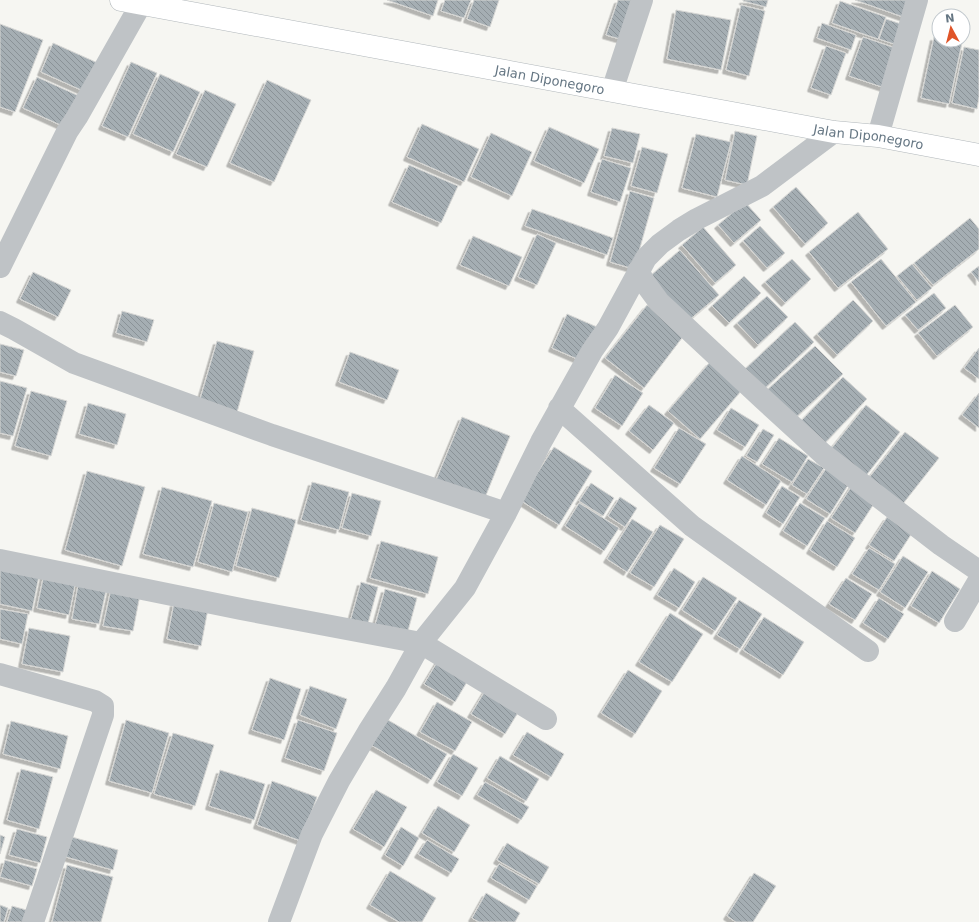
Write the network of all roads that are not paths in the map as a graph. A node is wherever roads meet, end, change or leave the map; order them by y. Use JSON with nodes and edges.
{"nodes":[{"id":1,"x":642,"y":0,"type":"edge"},
{"id":2,"x":917,"y":0,"type":"edge"},
{"id":3,"x":128,"y":1,"type":"edge"},
{"id":4,"x":612,"y":91,"type":"junction"},
{"id":5,"x":834,"y":132,"type":"junction"},
{"id":6,"x":878,"y":136,"type":"junction"},
{"id":7,"x":979,"y":155,"type":"edge"},
{"id":8,"x":0,"y":267,"type":"edge"},
{"id":9,"x":638,"y":271,"type":"junction"},
{"id":10,"x":0,"y":322,"type":"edge"},
{"id":11,"x":559,"y":408,"type":"junction"},
{"id":12,"x":506,"y":513,"type":"junction"},
{"id":13,"x":0,"y":560,"type":"edge"},
{"id":14,"x":979,"y":571,"type":"edge"},
{"id":15,"x":979,"y":580,"type":"edge"},
{"id":16,"x":955,"y":621,"type":"dead end"},
{"id":17,"x":421,"y":643,"type":"junction"},
{"id":18,"x":868,"y":652,"type":"dead end"},
{"id":19,"x":0,"y":674,"type":"edge"},
{"id":20,"x":546,"y":719,"type":"dead end"},
{"id":21,"x":33,"y":922,"type":"edge"},
{"id":22,"x":279,"y":922,"type":"edge"}],
"edges":[{"from":1,"to":4,"type":"street"},
{"from":2,"to":6,"type":"street"},
{"from":3,"to":4,"type":"street","name":"Jalan Diponegoro"},
{"from":3,"to":8,"type":"street"},
{"from":4,"to":5,"type":"street","name":"Jalan Diponegoro"},
{"from":5,"to":6,"type":"street","name":"Jalan Diponegoro"},
{"from":5,"to":9,"type":"street"},
{"from":6,"to":7,"type":"street","name":"Jalan Diponegoro"},
{"from":9,"to":11,"type":"street"},
{"from":9,"to":14,"type":"street"},
{"from":10,"to":12,"type":"street"},
{"from":11,"to":12,"type":"street"},
{"from":11,"to":18,"type":"street"},
{"from":12,"to":17,"type":"street"},
{"from":13,"to":17,"type":"street"},
{"from":15,"to":16,"type":"street"},
{"from":17,"to":20,"type":"street"},
{"from":17,"to":22,"type":"street"},
{"from":19,"to":21,"type":"street"}]}
